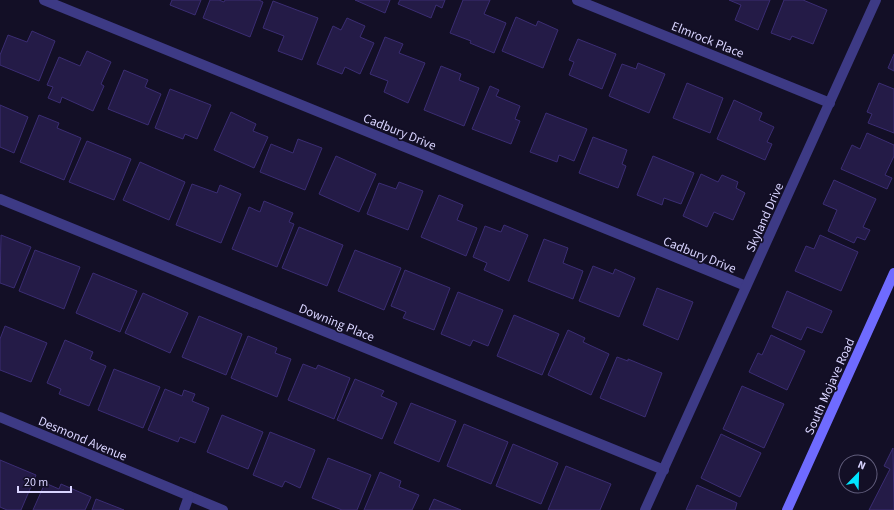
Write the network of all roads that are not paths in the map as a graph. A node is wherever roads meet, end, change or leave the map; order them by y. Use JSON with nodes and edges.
{"nodes":[{"id":1,"x":44,"y":0,"type":"edge"},
{"id":2,"x":577,"y":0,"type":"edge"},
{"id":3,"x":876,"y":0,"type":"edge"},
{"id":4,"x":830,"y":103,"type":"junction"},
{"id":5,"x":0,"y":199,"type":"edge"},
{"id":6,"x":894,"y":273,"type":"edge"},
{"id":7,"x":746,"y":286,"type":"junction"},
{"id":8,"x":0,"y":417,"type":"edge"},
{"id":9,"x":664,"y":470,"type":"junction"},
{"id":10,"x":189,"y":496,"type":"junction"},
{"id":11,"x":184,"y":510,"type":"edge"},
{"id":12,"x":223,"y":510,"type":"edge"},
{"id":13,"x":645,"y":510,"type":"edge"},
{"id":14,"x":787,"y":510,"type":"edge"}],
"edges":[{"from":1,"to":7,"type":"street","name":"Cadbury Drive"},
{"from":2,"to":4,"type":"street","name":"Elmrock Place"},
{"from":3,"to":4,"type":"street","name":"Skyland Drive"},
{"from":4,"to":7,"type":"street","name":"Skyland Drive"},
{"from":5,"to":9,"type":"street","name":"Downing Place"},
{"from":6,"to":14,"type":"street","name":"South Mojave Road"},
{"from":7,"to":9,"type":"street","name":"Skyland Drive"},
{"from":8,"to":10,"type":"street","name":"Desmond Avenue"},
{"from":9,"to":13,"type":"street","name":"Skyland Drive"},
{"from":10,"to":11,"type":"street"},
{"from":10,"to":12,"type":"street","name":"Desmond Avenue"}]}
